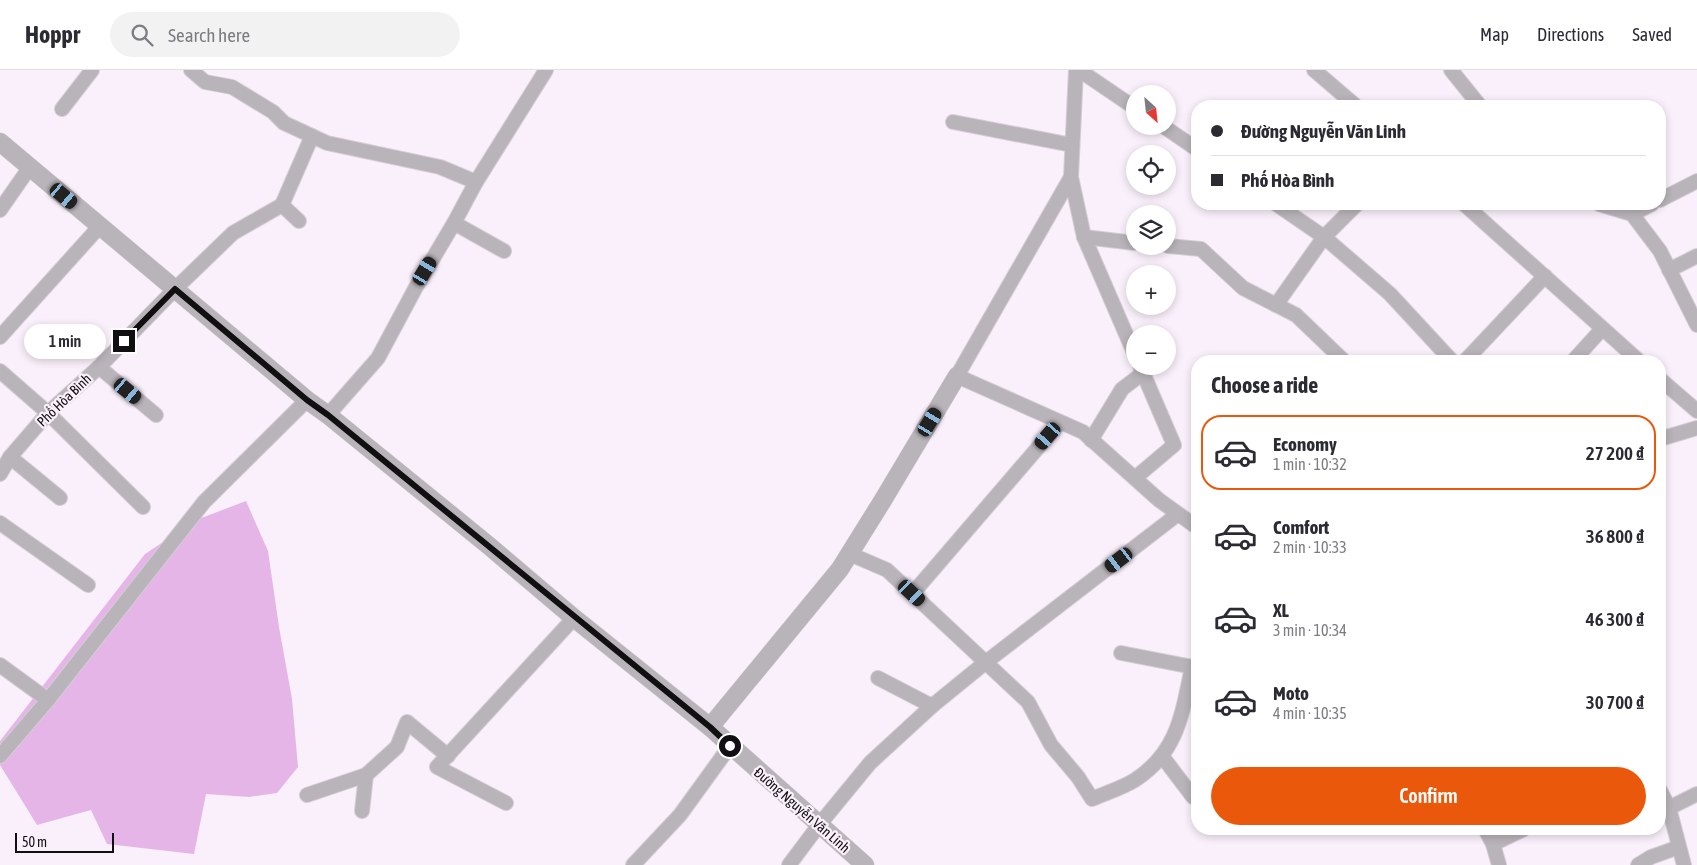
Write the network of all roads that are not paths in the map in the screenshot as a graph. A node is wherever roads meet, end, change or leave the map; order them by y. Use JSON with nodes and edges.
{"nodes":[{"id":1,"x":92,"y":70,"type":"edge"},
{"id":2,"x":191,"y":70,"type":"edge"},
{"id":3,"x":546,"y":70,"type":"edge"},
{"id":4,"x":1078,"y":70,"type":"edge"},
{"id":5,"x":1314,"y":70,"type":"edge"},
{"id":6,"x":1451,"y":70,"type":"edge"},
{"id":7,"x":1349,"y":100,"type":"edge"},
{"id":8,"x":1475,"y":100,"type":"edge"},
{"id":9,"x":1126,"y":102,"type":"edge"},
{"id":10,"x":62,"y":109,"type":"dead end"},
{"id":11,"x":953,"y":122,"type":"dead end"},
{"id":12,"x":1176,"y":135,"type":"edge"},
{"id":13,"x":312,"y":136,"type":"junction"},
{"id":14,"x":0,"y":142,"type":"edge"},
{"id":15,"x":1072,"y":145,"type":"junction"},
{"id":16,"x":1191,"y":145,"type":"edge"},
{"id":17,"x":30,"y":167,"type":"junction"},
{"id":18,"x":1071,"y":177,"type":"junction"},
{"id":19,"x":1697,"y":181,"type":"edge"},
{"id":20,"x":476,"y":182,"type":"junction"},
{"id":21,"x":1666,"y":197,"type":"edge"},
{"id":22,"x":282,"y":205,"type":"junction"},
{"id":23,"x":0,"y":210,"type":"edge"},
{"id":24,"x":1285,"y":210,"type":"edge"},
{"id":25,"x":1351,"y":210,"type":"edge"},
{"id":26,"x":1471,"y":210,"type":"edge"},
{"id":27,"x":1619,"y":210,"type":"edge"},
{"id":28,"x":1640,"y":210,"type":"edge"},
{"id":29,"x":1632,"y":214,"type":"junction"},
{"id":30,"x":299,"y":220,"type":"dead end"},
{"id":31,"x":454,"y":223,"type":"junction"},
{"id":32,"x":100,"y":226,"type":"junction"},
{"id":33,"x":1324,"y":237,"type":"junction"},
{"id":34,"x":1084,"y":238,"type":"junction"},
{"id":35,"x":1126,"y":242,"type":"edge"},
{"id":36,"x":1176,"y":247,"type":"edge"},
{"id":37,"x":504,"y":251,"type":"dead end"},
{"id":38,"x":1697,"y":256,"type":"edge"},
{"id":39,"x":1670,"y":270,"type":"junction"},
{"id":40,"x":1545,"y":276,"type":"junction"},
{"id":41,"x":175,"y":289,"type":"junction"},
{"id":42,"x":1276,"y":305,"type":"junction"},
{"id":43,"x":1697,"y":325,"type":"edge"},
{"id":44,"x":1602,"y":329,"type":"junction"},
{"id":45,"x":1126,"y":334,"type":"edge"},
{"id":46,"x":0,"y":337,"type":"edge"},
{"id":47,"x":1338,"y":355,"type":"edge"},
{"id":48,"x":1446,"y":355,"type":"edge"},
{"id":49,"x":1471,"y":355,"type":"edge"},
{"id":50,"x":1578,"y":355,"type":"edge"},
{"id":51,"x":1632,"y":355,"type":"edge"},
{"id":52,"x":99,"y":367,"type":"junction"},
{"id":53,"x":0,"y":370,"type":"edge"},
{"id":54,"x":1136,"y":375,"type":"edge"},
{"id":55,"x":1143,"y":375,"type":"edge"},
{"id":56,"x":957,"y":376,"type":"junction"},
{"id":57,"x":1666,"y":384,"type":"edge"},
{"id":58,"x":307,"y":400,"type":"junction"},
{"id":59,"x":1697,"y":411,"type":"edge"},
{"id":60,"x":48,"y":413,"type":"junction"},
{"id":61,"x":156,"y":415,"type":"dead end"},
{"id":62,"x":328,"y":415,"type":"junction"},
{"id":63,"x":1060,"y":422,"type":"junction"},
{"id":64,"x":1697,"y":428,"type":"edge"},
{"id":65,"x":1666,"y":437,"type":"edge"},
{"id":66,"x":1091,"y":440,"type":"junction"},
{"id":67,"x":10,"y":457,"type":"junction"},
{"id":68,"x":0,"y":474,"type":"edge"},
{"id":69,"x":1134,"y":478,"type":"junction"},
{"id":70,"x":60,"y":498,"type":"dead end"},
{"id":71,"x":143,"y":507,"type":"dead end"},
{"id":72,"x":1178,"y":514,"type":"junction"},
{"id":73,"x":0,"y":523,"type":"edge"},
{"id":74,"x":1191,"y":523,"type":"edge"},
{"id":75,"x":850,"y":554,"type":"junction"},
{"id":76,"x":88,"y":586,"type":"dead end"},
{"id":77,"x":912,"y":593,"type":"junction"},
{"id":78,"x":574,"y":618,"type":"junction"},
{"id":79,"x":1121,"y":654,"type":"dead end"},
{"id":80,"x":986,"y":662,"type":"junction"},
{"id":81,"x":0,"y":665,"type":"edge"},
{"id":82,"x":1191,"y":667,"type":"edge"},
{"id":83,"x":878,"y":678,"type":"dead end"},
{"id":84,"x":1191,"y":682,"type":"edge"},
{"id":85,"x":48,"y":700,"type":"junction"},
{"id":86,"x":932,"y":706,"type":"junction"},
{"id":87,"x":710,"y":727,"type":"junction"},
{"id":88,"x":730,"y":746,"type":"junction"},
{"id":89,"x":0,"y":756,"type":"edge"},
{"id":90,"x":448,"y":756,"type":"junction"},
{"id":91,"x":1162,"y":756,"type":"junction"},
{"id":92,"x":366,"y":775,"type":"junction"},
{"id":93,"x":1191,"y":794,"type":"edge"},
{"id":94,"x":1697,"y":794,"type":"edge"},
{"id":95,"x":307,"y":795,"type":"dead end"},
{"id":96,"x":1666,"y":802,"type":"edge"},
{"id":97,"x":506,"y":803,"type":"dead end"},
{"id":98,"x":1669,"y":808,"type":"junction"},
{"id":99,"x":362,"y":811,"type":"dead end"},
{"id":100,"x":818,"y":824,"type":"junction"},
{"id":101,"x":1488,"y":835,"type":"edge"},
{"id":102,"x":1512,"y":835,"type":"edge"},
{"id":103,"x":1493,"y":844,"type":"junction"},
{"id":104,"x":1679,"y":847,"type":"junction"},
{"id":105,"x":632,"y":865,"type":"edge"},
{"id":106,"x":789,"y":865,"type":"edge"},
{"id":107,"x":865,"y":865,"type":"edge"},
{"id":108,"x":1499,"y":865,"type":"edge"},
{"id":109,"x":1638,"y":865,"type":"edge"},
{"id":110,"x":1684,"y":865,"type":"edge"}],
"edges":[{"from":1,"to":10,"type":"street"},
{"from":2,"to":13,"type":"street"},
{"from":3,"to":20,"type":"street"},
{"from":4,"to":9,"type":"street"},
{"from":4,"to":15,"type":"street"},
{"from":5,"to":7,"type":"street"},
{"from":6,"to":8,"type":"street"},
{"from":11,"to":15,"type":"street"},
{"from":12,"to":16,"type":"street"},
{"from":13,"to":20,"type":"street"},
{"from":13,"to":22,"type":"street"},
{"from":14,"to":17,"type":"street","name":"Đường Nguyễn Văn Linh"},
{"from":15,"to":18,"type":"street"},
{"from":17,"to":23,"type":"street"},
{"from":17,"to":32,"type":"street","name":"Đường Nguyễn Văn Linh"},
{"from":18,"to":34,"type":"street"},
{"from":18,"to":56,"type":"street"},
{"from":19,"to":21,"type":"street"},
{"from":20,"to":31,"type":"street"},
{"from":22,"to":30,"type":"street"},
{"from":22,"to":41,"type":"street","name":"Phố Hòa Bình"},
{"from":24,"to":33,"type":"street"},
{"from":25,"to":33,"type":"street"},
{"from":26,"to":40,"type":"street"},
{"from":27,"to":29,"type":"street"},
{"from":28,"to":29,"type":"street"},
{"from":29,"to":39,"type":"street"},
{"from":31,"to":37,"type":"street"},
{"from":31,"to":62,"type":"street"},
{"from":32,"to":41,"type":"street","name":"Đường Nguyễn Văn Linh"},
{"from":32,"to":46,"type":"street"},
{"from":33,"to":42,"type":"street"},
{"from":33,"to":48,"type":"street"},
{"from":34,"to":35,"type":"street"},
{"from":34,"to":45,"type":"street"},
{"from":36,"to":42,"type":"street"},
{"from":38,"to":39,"type":"street"},
{"from":39,"to":43,"type":"street"},
{"from":40,"to":44,"type":"street"},
{"from":40,"to":49,"type":"street"},
{"from":41,"to":52,"type":"street","name":"Phố Hòa Bình"},
{"from":41,"to":58,"type":"street","name":"Đường Nguyễn Văn Linh"},
{"from":42,"to":47,"type":"street"},
{"from":44,"to":50,"type":"street"},
{"from":44,"to":51,"type":"street"},
{"from":52,"to":60,"type":"street","name":"Phố Hòa Bình"},
{"from":52,"to":61,"type":"street"},
{"from":53,"to":60,"type":"street"},
{"from":54,"to":66,"type":"street"},
{"from":55,"to":69,"type":"street"},
{"from":56,"to":63,"type":"street"},
{"from":56,"to":75,"type":"street"},
{"from":57,"to":59,"type":"street"},
{"from":58,"to":62,"type":"street","name":"Đường Nguyễn Văn Linh"},
{"from":58,"to":85,"type":"street"},
{"from":60,"to":67,"type":"street","name":"Phố Hòa Bình"},
{"from":60,"to":71,"type":"street"},
{"from":62,"to":78,"type":"street","name":"Đường Nguyễn Văn Linh"},
{"from":63,"to":66,"type":"street"},
{"from":63,"to":77,"type":"street"},
{"from":64,"to":65,"type":"street"},
{"from":66,"to":69,"type":"street"},
{"from":67,"to":68,"type":"street","name":"Phố Hòa Bình"},
{"from":67,"to":70,"type":"street"},
{"from":69,"to":72,"type":"street"},
{"from":72,"to":74,"type":"street"},
{"from":72,"to":80,"type":"street"},
{"from":73,"to":76,"type":"street"},
{"from":75,"to":77,"type":"street"},
{"from":75,"to":87,"type":"street"},
{"from":77,"to":80,"type":"street"},
{"from":78,"to":87,"type":"street","name":"Đường Nguyễn Văn Linh"},
{"from":78,"to":90,"type":"street"},
{"from":79,"to":82,"type":"street"},
{"from":80,"to":86,"type":"street"},
{"from":80,"to":91,"type":"street"},
{"from":81,"to":85,"type":"street"},
{"from":83,"to":86,"type":"street"},
{"from":84,"to":91,"type":"street"},
{"from":85,"to":89,"type":"street"},
{"from":86,"to":100,"type":"street"},
{"from":87,"to":88,"type":"street","name":"Đường Nguyễn Văn Linh"},
{"from":88,"to":100,"type":"street","name":"Đường Nguyễn Văn Linh"},
{"from":88,"to":105,"type":"street"},
{"from":90,"to":92,"type":"street"},
{"from":90,"to":97,"type":"street"},
{"from":91,"to":93,"type":"street"},
{"from":92,"to":95,"type":"street"},
{"from":92,"to":99,"type":"street"},
{"from":94,"to":98,"type":"street"},
{"from":96,"to":98,"type":"street"},
{"from":98,"to":104,"type":"street"},
{"from":100,"to":106,"type":"street"},
{"from":100,"to":107,"type":"street","name":"Đường Nguyễn Văn Linh"},
{"from":101,"to":103,"type":"street"},
{"from":102,"to":103,"type":"street"},
{"from":103,"to":108,"type":"street"},
{"from":104,"to":109,"type":"street"},
{"from":104,"to":110,"type":"street"}]}
